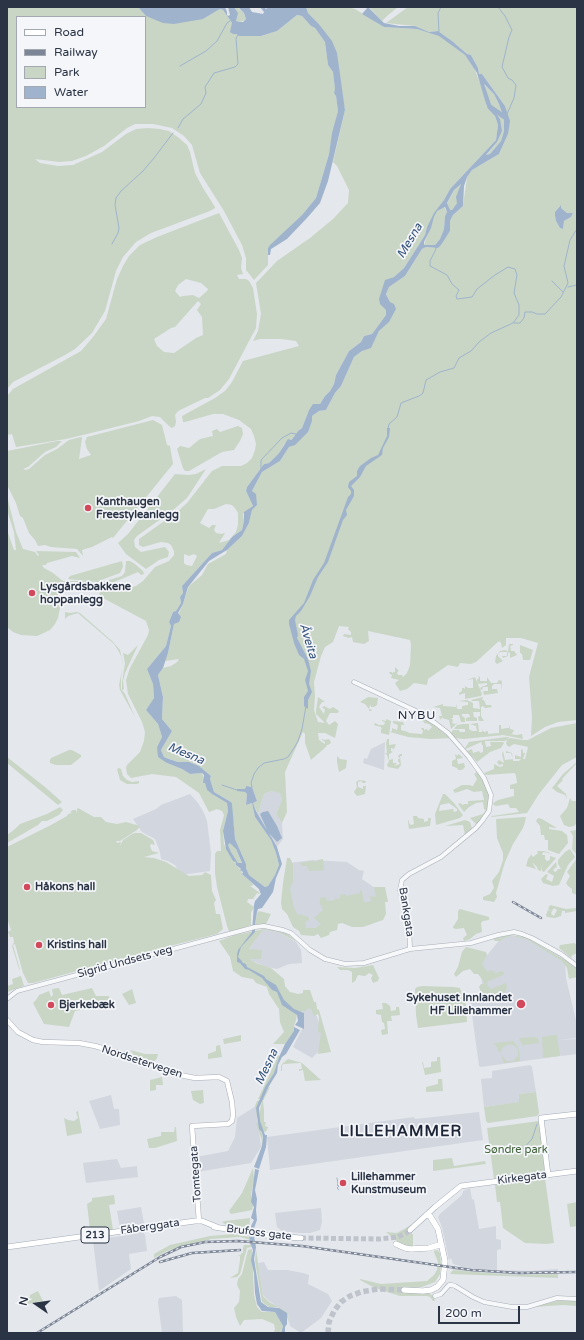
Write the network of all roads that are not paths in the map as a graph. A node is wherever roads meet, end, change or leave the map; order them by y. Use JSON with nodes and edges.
{"nodes":[{"id":1,"x":354,"y":682,"type":"dead end"},
{"id":2,"x":410,"y":948,"type":"junction"},
{"id":3,"x":577,"y":966,"type":"edge"},
{"id":4,"x":7,"y":999,"type":"edge"},
{"id":5,"x":7,"y":1020,"type":"edge"},
{"id":6,"x":577,"y":1114,"type":"edge"},
{"id":7,"x":192,"y":1126,"type":"joint"},
{"id":8,"x":577,"y":1171,"type":"edge"},
{"id":9,"x":548,"y":1175,"type":"junction"},
{"id":10,"x":428,"y":1217,"type":"junction"},
{"id":11,"x":199,"y":1221,"type":"junction"},
{"id":12,"x":217,"y":1227,"type":"joint"},
{"id":13,"x":301,"y":1238,"type":"tunnel mouth"},
{"id":14,"x":396,"y":1244,"type":"dead end"},
{"id":15,"x":7,"y":1247,"type":"edge"},
{"id":16,"x":441,"y":1247,"type":"junction"},
{"id":17,"x":404,"y":1290,"type":"tunnel mouth"},
{"id":18,"x":435,"y":1296,"type":"dead end"},
{"id":19,"x":577,"y":1299,"type":"edge"}],
"edges":[{"from":1,"to":2,"type":"street","name":"Bankgata"},
{"from":2,"to":3,"type":"street"},
{"from":2,"to":4,"type":"street","name":"Sigrid Undsets veg"},
{"from":5,"to":7,"type":"main road","name":"Nordsetervegen"},
{"from":6,"to":9,"type":"main road"},
{"from":7,"to":11,"type":"main road","name":"Tomtegata"},
{"from":8,"to":9,"type":"main road","name":"Kirkegata"},
{"from":9,"to":10,"type":"main road","name":"Kirkegata"},
{"from":10,"to":10,"type":"main road"},
{"from":10,"to":16,"type":"highway"},
{"from":11,"to":12,"type":"main road","name":"Fåberggata","number":"213"},
{"from":11,"to":15,"type":"main road","name":"Fåberggata","number":"213"},
{"from":12,"to":13,"type":"main road","name":"Brufoss gate","number":"213"},
{"from":14,"to":16,"type":"highway"},
{"from":16,"to":17,"type":"highway"},
{"from":18,"to":19,"type":"street"}]}
